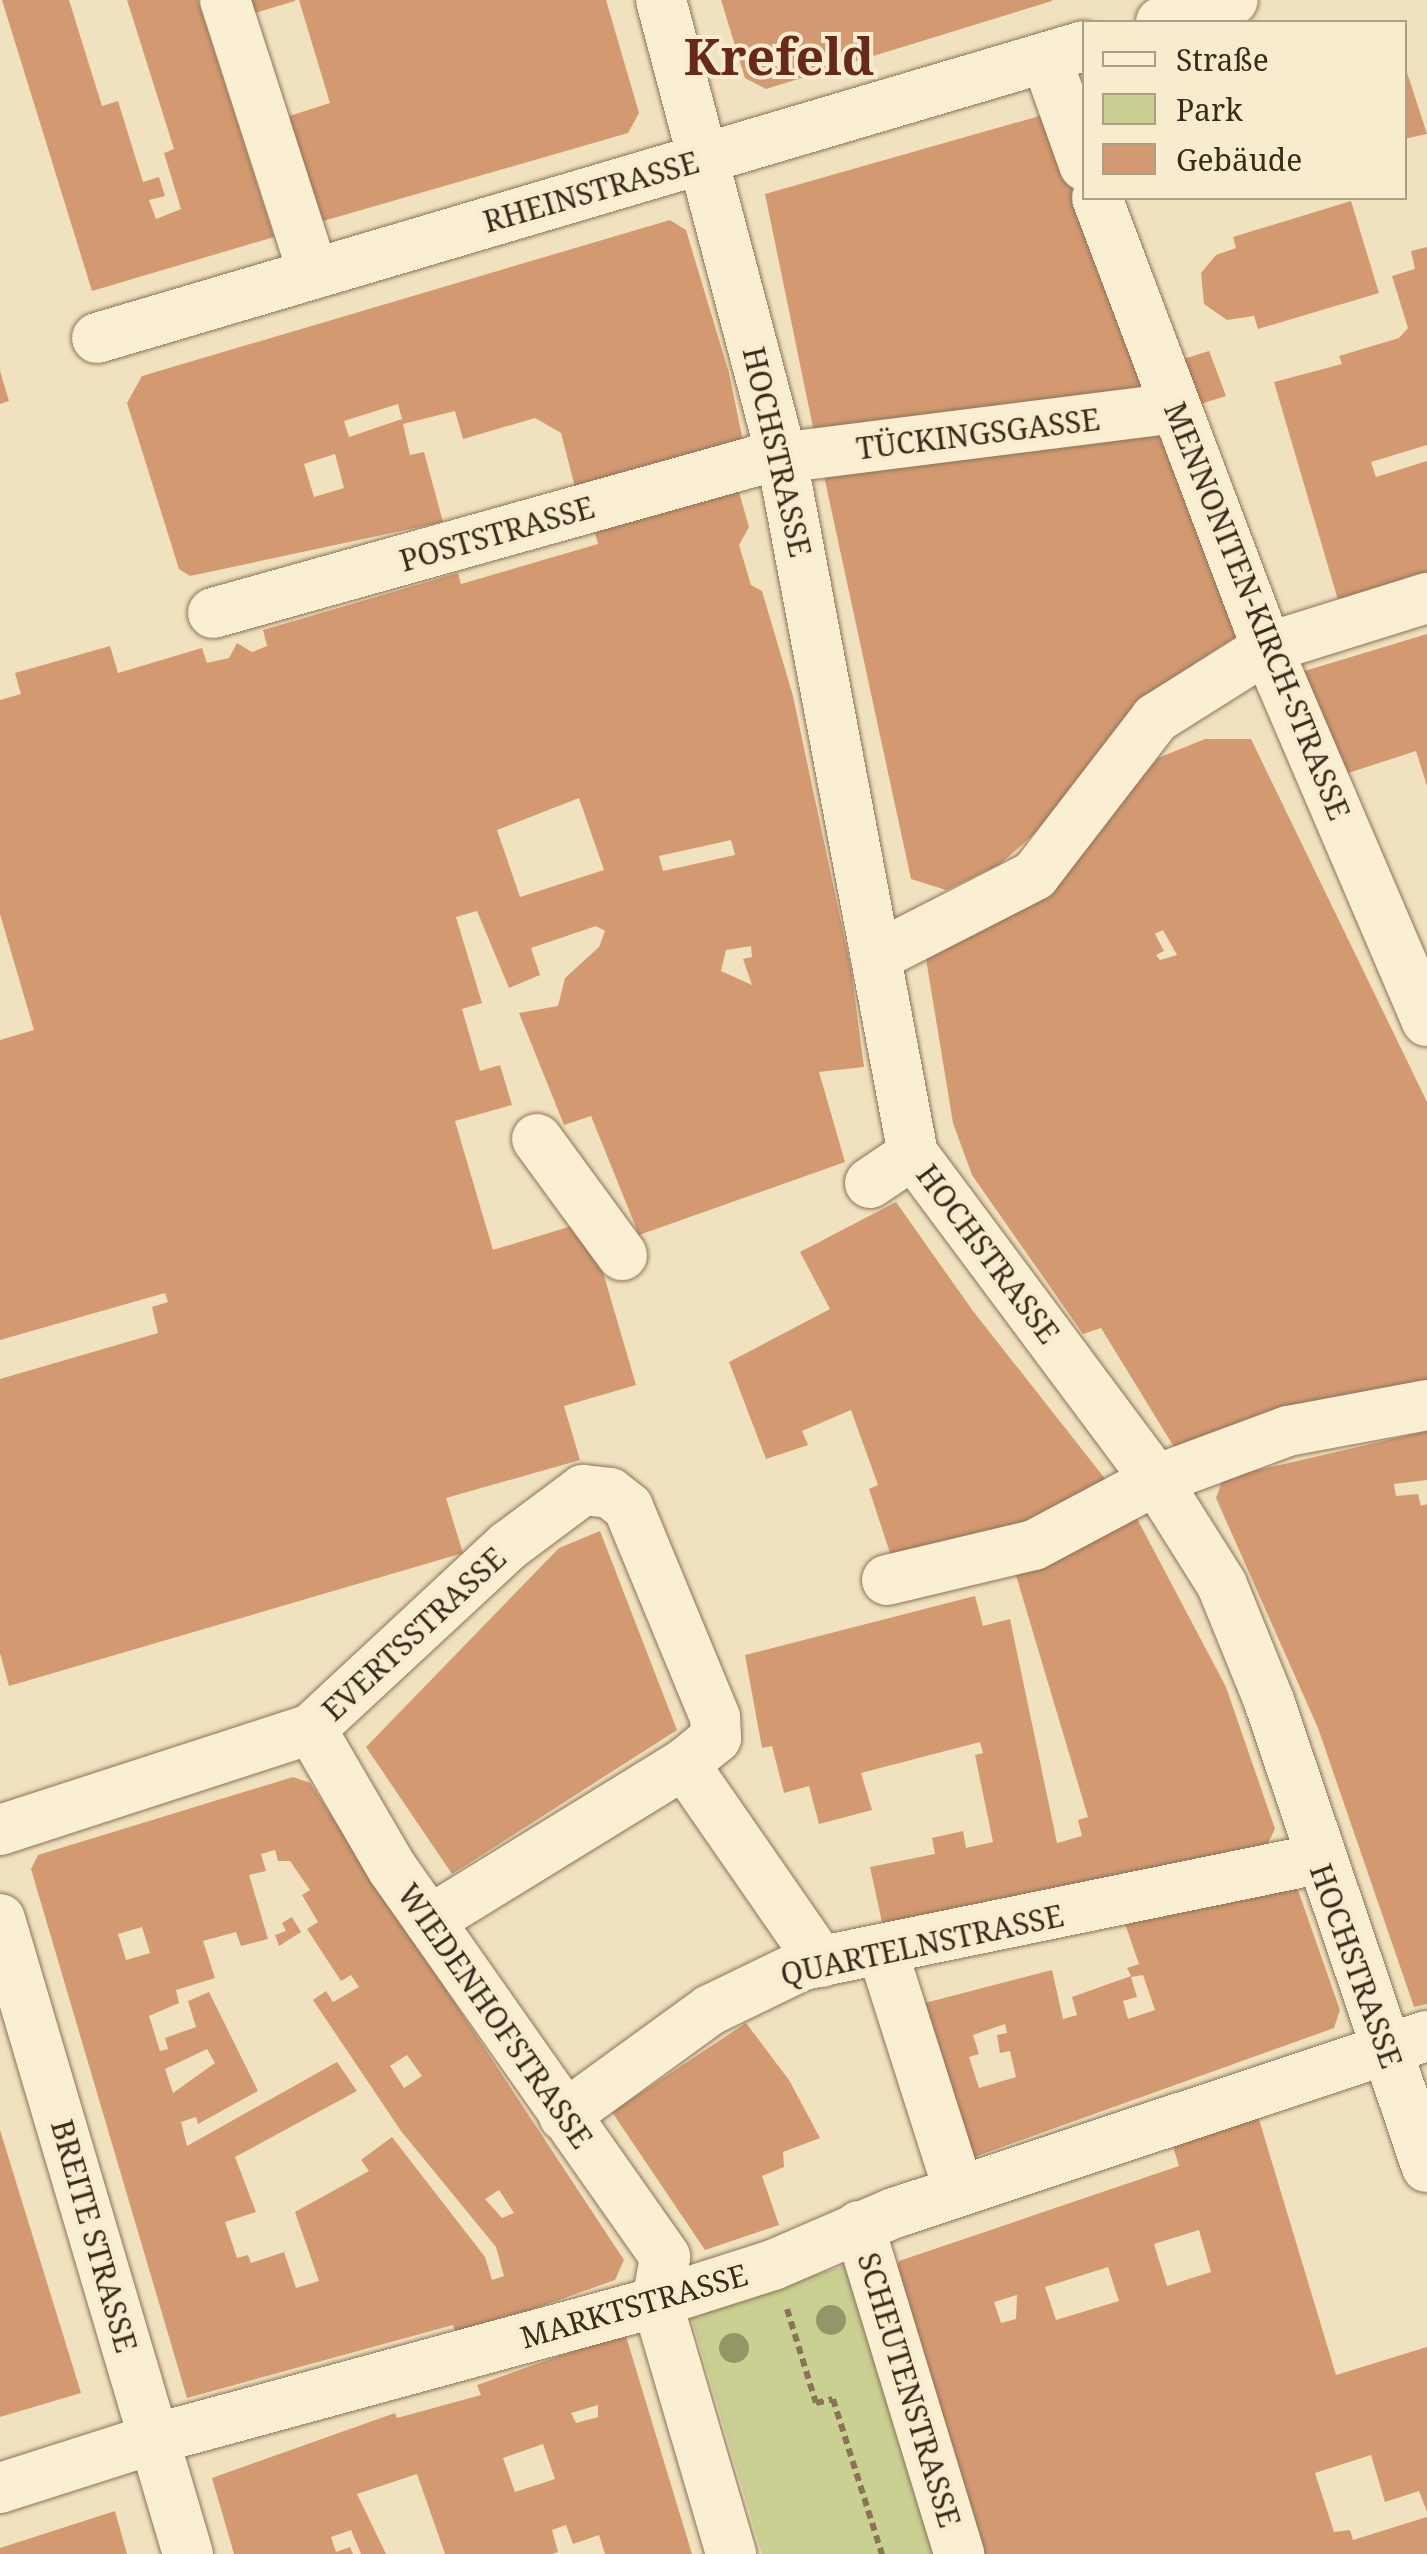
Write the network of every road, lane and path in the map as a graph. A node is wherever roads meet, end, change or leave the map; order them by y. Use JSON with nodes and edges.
{"nodes":[{"id":1,"x":225,"y":0,"type":"edge"},
{"id":2,"x":661,"y":0,"type":"edge"},
{"id":3,"x":1233,"y":0,"type":"edge"},
{"id":4,"x":1168,"y":20,"type":"edge"},
{"id":5,"x":1065,"y":52,"type":"edge"},
{"id":6,"x":1082,"y":153,"type":"edge"},
{"id":7,"x":706,"y":158,"type":"junction"},
{"id":8,"x":1097,"y":200,"type":"edge"},
{"id":9,"x":313,"y":273,"type":"junction"},
{"id":10,"x":97,"y":338,"type":"dead end"},
{"id":11,"x":1174,"y":408,"type":"junction"},
{"id":12,"x":782,"y":459,"type":"junction"},
{"id":13,"x":1427,"y":598,"type":"edge"},
{"id":14,"x":213,"y":614,"type":"dead end"},
{"id":15,"x":1267,"y":648,"type":"junction"},
{"id":16,"x":880,"y":955,"type":"junction"},
{"id":17,"x":1427,"y":1021,"type":"edge"},
{"id":18,"x":537,"y":1139,"type":"dead end"},
{"id":19,"x":913,"y":1154,"type":"junction"},
{"id":20,"x":870,"y":1182,"type":"dead end"},
{"id":21,"x":622,"y":1255,"type":"dead end"},
{"id":22,"x":1427,"y":1405,"type":"edge"},
{"id":23,"x":1156,"y":1480,"type":"junction"},
{"id":24,"x":887,"y":1580,"type":"dead end"},
{"id":25,"x":311,"y":1729,"type":"junction"},
{"id":26,"x":684,"y":1764,"type":"junction"},
{"id":27,"x":0,"y":1830,"type":"edge"},
{"id":28,"x":1318,"y":1858,"type":"junction"},
{"id":29,"x":0,"y":1919,"type":"edge"},
{"id":30,"x":429,"y":1921,"type":"junction"},
{"id":31,"x":883,"y":1953,"type":"junction"},
{"id":32,"x":822,"y":1962,"type":"junction"},
{"id":33,"x":1406,"y":2042,"type":"edge"},
{"id":34,"x":564,"y":2116,"type":"junction"},
{"id":35,"x":1427,"y":2167,"type":"edge"},
{"id":36,"x":960,"y":2191,"type":"junction"},
{"id":37,"x":859,"y":2226,"type":"junction"},
{"id":38,"x":773,"y":2265,"type":"junction"},
{"id":39,"x":657,"y":2302,"type":"junction"},
{"id":40,"x":154,"y":2439,"type":"junction"},
{"id":41,"x":0,"y":2488,"type":"edge"},
{"id":42,"x":188,"y":2554,"type":"edge"},
{"id":43,"x":731,"y":2554,"type":"edge"},
{"id":44,"x":882,"y":2554,"type":"edge"},
{"id":45,"x":959,"y":2554,"type":"edge"}],
"edges":[{"from":1,"to":9,"type":"street"},
{"from":2,"to":7,"type":"street","name":"HOCHSTRASSE"},
{"from":3,"to":4,"type":"street"},
{"from":5,"to":6,"type":"street"},
{"from":5,"to":7,"type":"street","name":"RHEINSTRASSE"},
{"from":7,"to":9,"type":"street","name":"RHEINSTRASSE"},
{"from":7,"to":12,"type":"street","name":"HOCHSTRASSE"},
{"from":8,"to":11,"type":"street","name":"MENNONITEN-KIRCH-STRASSE"},
{"from":9,"to":10,"type":"street","name":"RHEINSTRASSE"},
{"from":11,"to":12,"type":"street","name":"TÜCKINGSGASSE"},
{"from":11,"to":15,"type":"street","name":"MENNONITEN-KIRCH-STRASSE"},
{"from":12,"to":14,"type":"street","name":"POSTSTRASSE"},
{"from":12,"to":16,"type":"street","name":"HOCHSTRASSE"},
{"from":13,"to":15,"type":"street"},
{"from":15,"to":16,"type":"street"},
{"from":15,"to":17,"type":"street","name":"MENNONITEN-KIRCH-STRASSE"},
{"from":16,"to":19,"type":"street","name":"HOCHSTRASSE"},
{"from":18,"to":21,"type":"street"},
{"from":19,"to":20,"type":"street"},
{"from":19,"to":23,"type":"street","name":"HOCHSTRASSE"},
{"from":22,"to":23,"type":"street"},
{"from":23,"to":24,"type":"street"},
{"from":23,"to":28,"type":"street","name":"HOCHSTRASSE"},
{"from":25,"to":26,"type":"street","name":"EVERTSSTRASSE"},
{"from":25,"to":27,"type":"street","name":"EVERTSSTRASSE"},
{"from":25,"to":30,"type":"street","name":"WIEDENHOFSTRASSE"},
{"from":26,"to":30,"type":"street"},
{"from":26,"to":32,"type":"street"},
{"from":28,"to":31,"type":"street","name":"QUARTELNSTRASSE"},
{"from":28,"to":33,"type":"street","name":"HOCHSTRASSE"},
{"from":29,"to":40,"type":"street","name":"BREITE STRASSE"},
{"from":30,"to":34,"type":"street","name":"WIEDENHOFSTRASSE"},
{"from":31,"to":32,"type":"street","name":"QUARTELNSTRASSE"},
{"from":31,"to":36,"type":"street"},
{"from":32,"to":34,"type":"street","name":"QUARTELNSTRASSE"},
{"from":33,"to":35,"type":"street","name":"HOCHSTRASSE"},
{"from":33,"to":36,"type":"street","name":"MARKTSTRASSE"},
{"from":34,"to":39,"type":"street","name":"WIEDENHOFSTRASSE"},
{"from":36,"to":37,"type":"street","name":"MARKTSTRASSE"},
{"from":37,"to":38,"type":"street","name":"MARKTSTRASSE"},
{"from":37,"to":45,"type":"street","name":"SCHEUTENSTRASSE"},
{"from":38,"to":39,"type":"street","name":"MARKTSTRASSE"},
{"from":38,"to":44,"type":"path"},
{"from":39,"to":40,"type":"street","name":"MARKTSTRASSE"},
{"from":39,"to":43,"type":"street"},
{"from":40,"to":41,"type":"street","name":"MARKTSTRASSE"},
{"from":40,"to":42,"type":"street","name":"BREITE STRASSE"}]}
